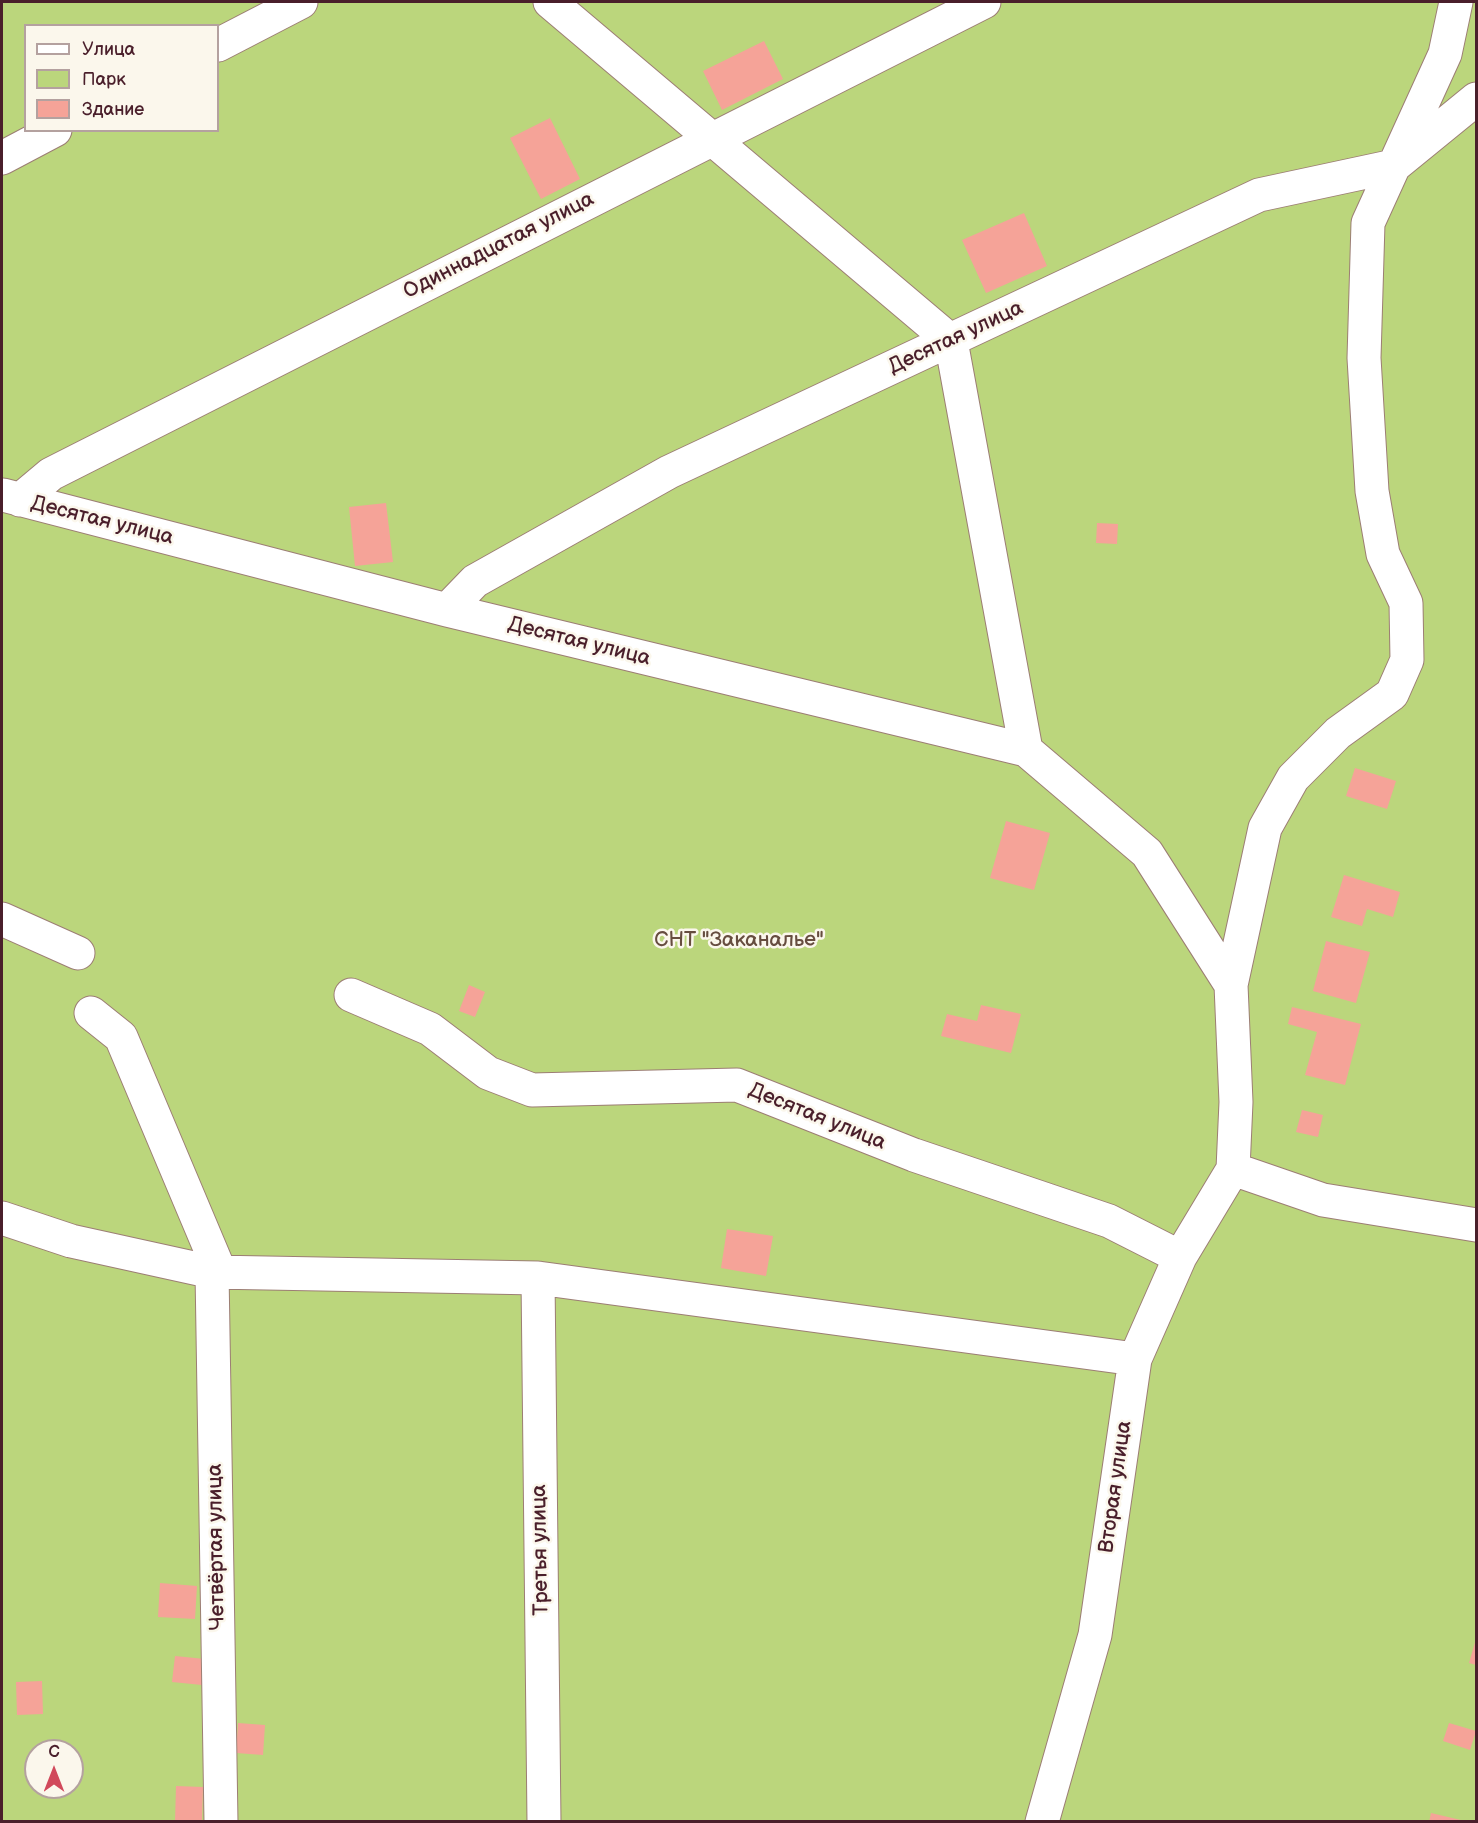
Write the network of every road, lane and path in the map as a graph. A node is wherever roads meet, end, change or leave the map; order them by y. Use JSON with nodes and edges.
{"nodes":[{"id":1,"x":301,"y":2,"type":"edge"},
{"id":2,"x":550,"y":2,"type":"edge"},
{"id":3,"x":984,"y":2,"type":"edge"},
{"id":4,"x":1456,"y":2,"type":"edge"},
{"id":5,"x":219,"y":44,"type":"edge"},
{"id":6,"x":1476,"y":99,"type":"edge"},
{"id":7,"x":51,"y":132,"type":"edge"},
{"id":8,"x":712,"y":139,"type":"junction"},
{"id":9,"x":2,"y":158,"type":"edge"},
{"id":10,"x":1394,"y":166,"type":"junction"},
{"id":11,"x":951,"y":341,"type":"junction"},
{"id":12,"x":11,"y":498,"type":"edge"},
{"id":13,"x":447,"y":609,"type":"junction"},
{"id":14,"x":1026,"y":750,"type":"junction"},
{"id":15,"x":2,"y":919,"type":"edge"},
{"id":16,"x":78,"y":953,"type":"dead end"},
{"id":17,"x":1231,"y":985,"type":"junction"},
{"id":18,"x":351,"y":995,"type":"dead end"},
{"id":19,"x":91,"y":1013,"type":"dead end"},
{"id":20,"x":1233,"y":1169,"type":"junction"},
{"id":21,"x":2,"y":1218,"type":"edge"},
{"id":22,"x":1476,"y":1225,"type":"edge"},
{"id":23,"x":1180,"y":1257,"type":"junction"},
{"id":24,"x":216,"y":1272,"type":"junction"},
{"id":25,"x":538,"y":1278,"type":"junction"},
{"id":26,"x":1135,"y":1359,"type":"junction"},
{"id":27,"x":221,"y":1821,"type":"edge"},
{"id":28,"x":544,"y":1821,"type":"edge"},
{"id":29,"x":1042,"y":1821,"type":"edge"}],
"edges":[{"from":1,"to":5,"type":"street"},
{"from":2,"to":8,"type":"street"},
{"from":3,"to":8,"type":"street","name":"Одиннадцатая улица"},
{"from":4,"to":10,"type":"street"},
{"from":6,"to":10,"type":"street","name":"Десятая улица"},
{"from":7,"to":9,"type":"street"},
{"from":8,"to":11,"type":"street"},
{"from":8,"to":12,"type":"street","name":"Одиннадцатая улица"},
{"from":10,"to":11,"type":"street","name":"Десятая улица"},
{"from":10,"to":17,"type":"street"},
{"from":11,"to":13,"type":"street","name":"Десятая улица"},
{"from":11,"to":14,"type":"street"},
{"from":12,"to":13,"type":"street","name":"Десятая улица"},
{"from":13,"to":14,"type":"street","name":"Десятая улица"},
{"from":14,"to":17,"type":"street"},
{"from":15,"to":16,"type":"street"},
{"from":17,"to":20,"type":"street"},
{"from":18,"to":23,"type":"street","name":"Десятая улица"},
{"from":19,"to":24,"type":"street"},
{"from":20,"to":22,"type":"street"},
{"from":20,"to":23,"type":"street","name":"Вторая улица"},
{"from":21,"to":24,"type":"street"},
{"from":23,"to":26,"type":"street","name":"Вторая улица"},
{"from":24,"to":25,"type":"street"},
{"from":24,"to":27,"type":"street","name":"Четвёртая улица"},
{"from":25,"to":26,"type":"street"},
{"from":25,"to":28,"type":"street","name":"Третья улица"},
{"from":26,"to":29,"type":"street","name":"Вторая улица"}]}
